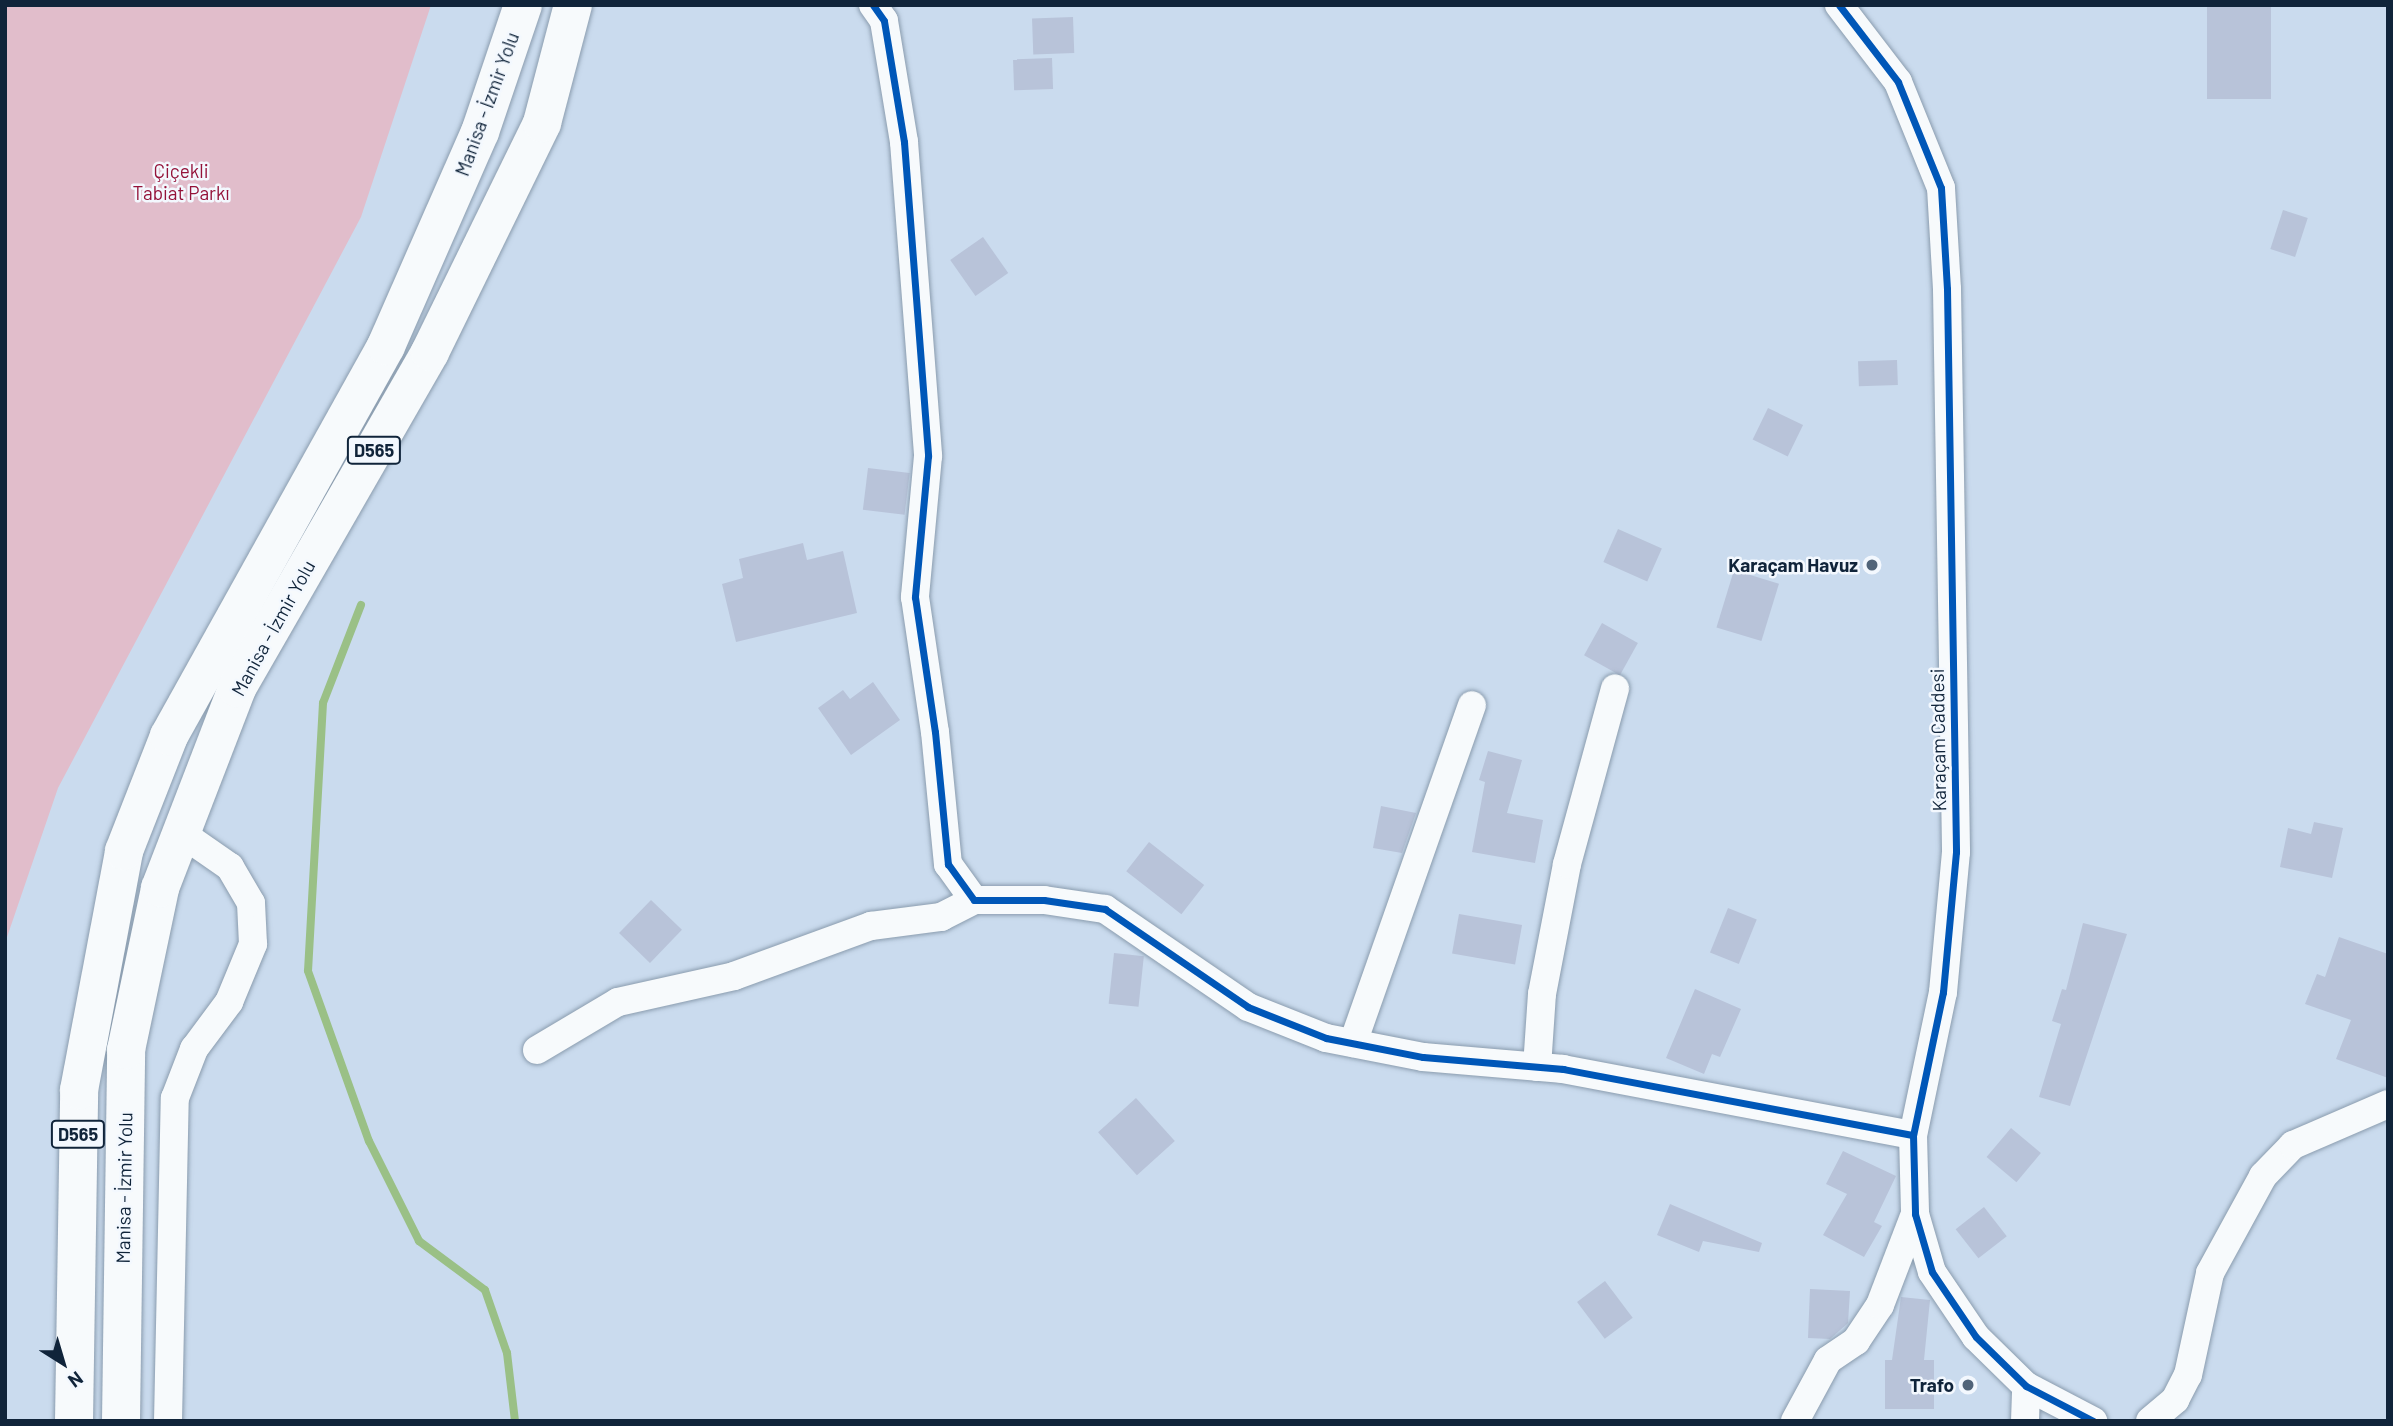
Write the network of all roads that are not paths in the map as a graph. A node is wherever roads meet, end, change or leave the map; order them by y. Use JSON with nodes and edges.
{"nodes":[{"id":1,"x":523,"y":5,"type":"edge"},
{"id":2,"x":573,"y":5,"type":"edge"},
{"id":3,"x":873,"y":5,"type":"edge"},
{"id":4,"x":1839,"y":5,"type":"edge"},
{"id":5,"x":1615,"y":688,"type":"dead end"},
{"id":6,"x":1472,"y":705,"type":"dead end"},
{"id":7,"x":181,"y":833,"type":"junction"},
{"id":8,"x":974,"y":900,"type":"junction"},
{"id":9,"x":1353,"y":1043,"type":"junction"},
{"id":10,"x":537,"y":1050,"type":"dead end"},
{"id":11,"x":1537,"y":1067,"type":"junction"},
{"id":12,"x":2388,"y":1104,"type":"edge"},
{"id":13,"x":1913,"y":1135,"type":"junction"},
{"id":14,"x":1915,"y":1214,"type":"junction"},
{"id":15,"x":2025,"y":1386,"type":"junction"},
{"id":16,"x":75,"y":1421,"type":"edge"},
{"id":17,"x":121,"y":1421,"type":"edge"},
{"id":18,"x":168,"y":1421,"type":"edge"},
{"id":19,"x":1795,"y":1421,"type":"edge"},
{"id":20,"x":2025,"y":1421,"type":"edge"},
{"id":21,"x":2093,"y":1421,"type":"edge"},
{"id":22,"x":2150,"y":1421,"type":"edge"}],
"edges":[{"from":1,"to":16,"type":"highway","name":"Manisa - İzmir Yolu","number":"D565"},
{"from":2,"to":7,"type":"highway","name":"Manisa - İzmir Yolu","number":"D565"},
{"from":3,"to":8,"type":"street"},
{"from":4,"to":13,"type":"street","name":"Karaçam Caddesi"},
{"from":5,"to":11,"type":"street"},
{"from":6,"to":9,"type":"street"},
{"from":7,"to":17,"type":"highway","name":"Manisa - İzmir Yolu","number":"D565"},
{"from":7,"to":18,"type":"street"},
{"from":8,"to":9,"type":"street"},
{"from":8,"to":10,"type":"street"},
{"from":9,"to":11,"type":"street"},
{"from":11,"to":13,"type":"street"},
{"from":12,"to":22,"type":"street"},
{"from":13,"to":14,"type":"street","name":"Karaçam Caddesi"},
{"from":14,"to":15,"type":"street","name":"Karaçam Caddesi"},
{"from":14,"to":19,"type":"street"},
{"from":15,"to":20,"type":"street"},
{"from":15,"to":21,"type":"street","name":"Karaçam Caddesi"}]}
